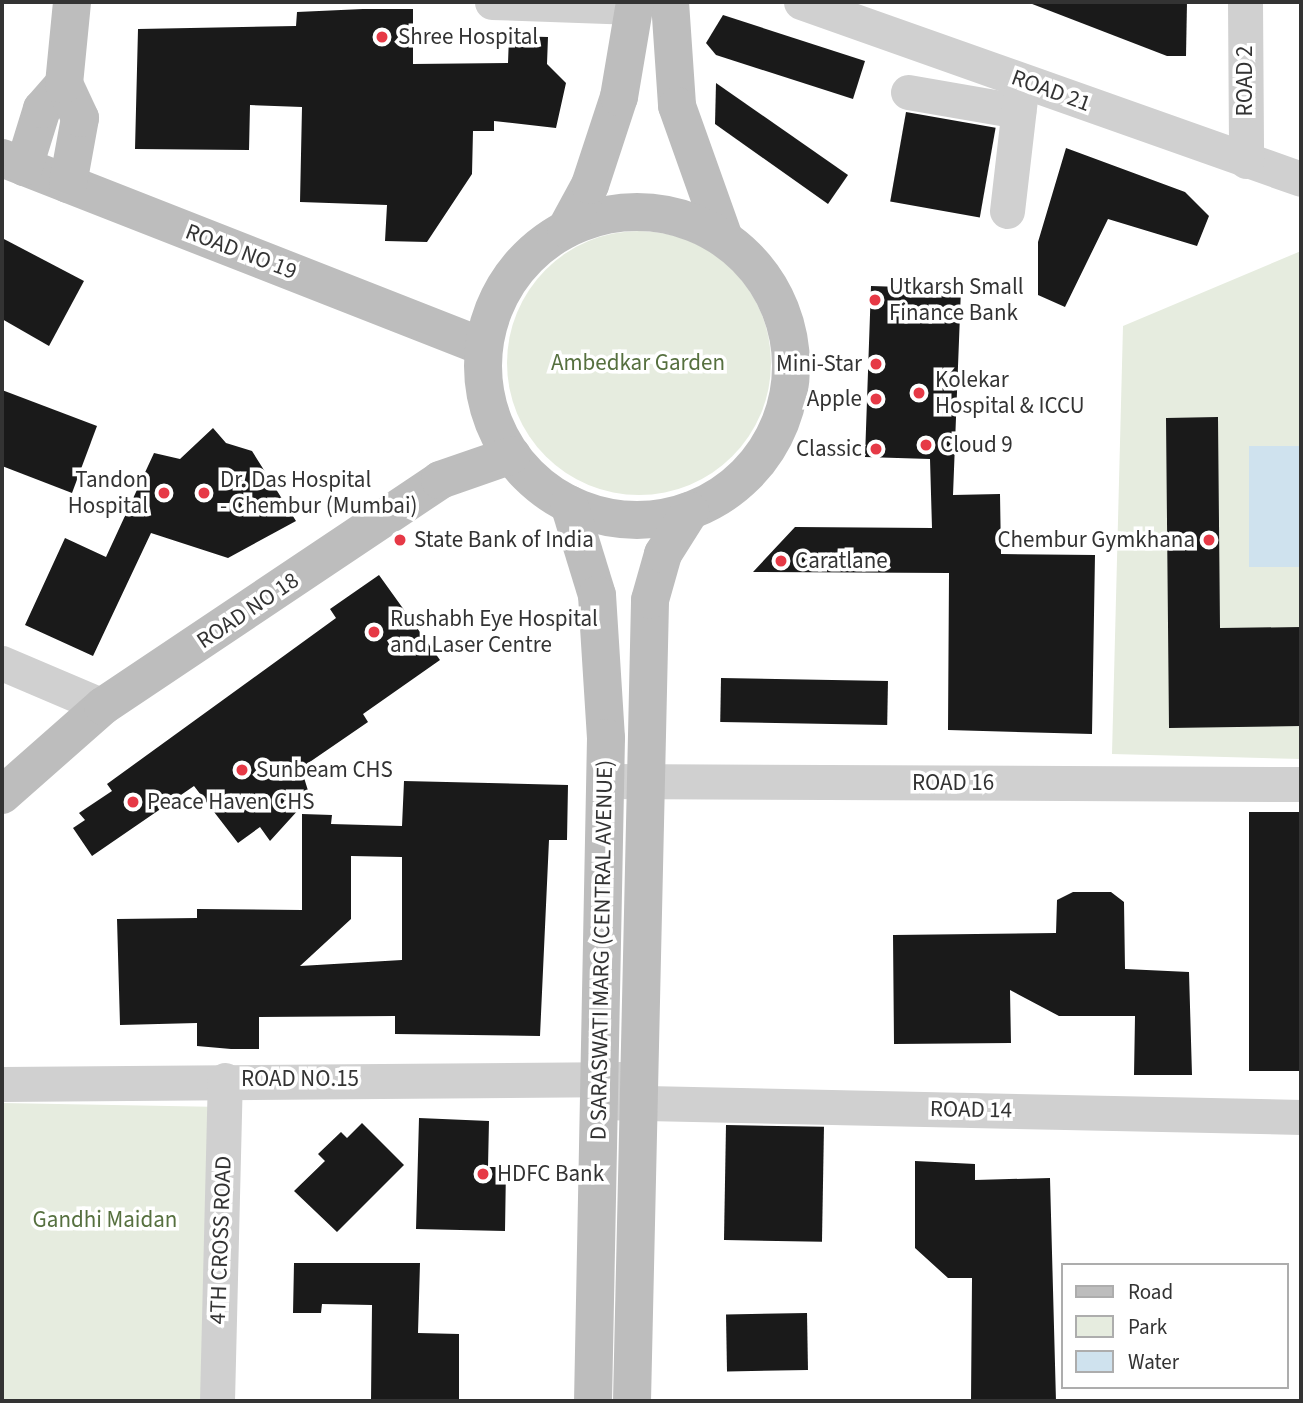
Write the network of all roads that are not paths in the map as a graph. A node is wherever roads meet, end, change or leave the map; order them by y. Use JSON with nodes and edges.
{"nodes":[{"id":1,"x":72,"y":2,"type":"edge"},
{"id":2,"x":492,"y":2,"type":"edge"},
{"id":3,"x":801,"y":2,"type":"edge"},
{"id":4,"x":1245,"y":2,"type":"edge"},
{"id":5,"x":646,"y":3,"type":"edge"},
{"id":6,"x":940,"y":52,"type":"junction"},
{"id":7,"x":64,"y":84,"type":"junction"},
{"id":8,"x":1020,"y":96,"type":"junction"},
{"id":9,"x":1246,"y":161,"type":"junction"},
{"id":10,"x":13,"y":162,"type":"edge"},
{"id":11,"x":1301,"y":179,"type":"edge"},
{"id":12,"x":68,"y":184,"type":"junction"},
{"id":13,"x":1007,"y":211,"type":"dead end"},
{"id":14,"x":566,"y":229,"type":"junction"},
{"id":15,"x":724,"y":238,"type":"junction"},
{"id":16,"x":481,"y":346,"type":"junction"},
{"id":17,"x":512,"y":455,"type":"junction"},
{"id":18,"x":569,"y":504,"type":"junction"},
{"id":19,"x":690,"y":511,"type":"junction"},
{"id":20,"x":2,"y":663,"type":"edge"},
{"id":21,"x":103,"y":706,"type":"junction"},
{"id":22,"x":605,"y":781,"type":"junction"},
{"id":23,"x":644,"y":782,"type":"junction"},
{"id":24,"x":1301,"y":784,"type":"edge"},
{"id":25,"x":2,"y":794,"type":"edge"},
{"id":26,"x":225,"y":1080,"type":"junction"},
{"id":27,"x":2,"y":1084,"type":"edge"},
{"id":28,"x":599,"y":1091,"type":"junction"},
{"id":29,"x":642,"y":1091,"type":"junction"},
{"id":30,"x":1301,"y":1117,"type":"edge"},
{"id":31,"x":217,"y":1401,"type":"edge"},
{"id":32,"x":593,"y":1401,"type":"edge"},
{"id":33,"x":632,"y":1401,"type":"edge"}],
"edges":[{"from":1,"to":7,"type":"main road"},
{"from":2,"to":5,"type":"street"},
{"from":3,"to":6,"type":"street","name":"ROAD 21"},
{"from":4,"to":9,"type":"street","name":"ROAD 2"},
{"from":5,"to":14,"type":"main road"},
{"from":5,"to":15,"type":"main road"},
{"from":6,"to":8,"type":"street","name":"ROAD 21"},
{"from":6,"to":8,"type":"street"},
{"from":7,"to":10,"type":"main road"},
{"from":7,"to":12,"type":"main road"},
{"from":8,"to":9,"type":"street","name":"ROAD 21"},
{"from":8,"to":13,"type":"street"},
{"from":9,"to":11,"type":"street","name":"ROAD 21"},
{"from":10,"to":12,"type":"main road","name":"ROAD NO 19"},
{"from":12,"to":16,"type":"main road","name":"ROAD NO 19"},
{"from":14,"to":15,"type":"main road"},
{"from":14,"to":16,"type":"main road"},
{"from":15,"to":19,"type":"main road"},
{"from":16,"to":17,"type":"main road"},
{"from":17,"to":18,"type":"main road"},
{"from":17,"to":21,"type":"main road","name":"ROAD NO 18"},
{"from":18,"to":19,"type":"main road"},
{"from":18,"to":22,"type":"main road","name":"D SARASWATI MARG (CENTRAL AVENUE)"},
{"from":19,"to":23,"type":"main road","name":"D SARASWATI MARG (CENTRAL AVENUE)"},
{"from":20,"to":21,"type":"street"},
{"from":21,"to":25,"type":"main road","name":"ROAD NO 18"},
{"from":22,"to":23,"type":"street","name":"ROAD 16"},
{"from":22,"to":28,"type":"main road","name":"D SARASWATI MARG (CENTRAL AVENUE)"},
{"from":23,"to":24,"type":"street","name":"ROAD 16"},
{"from":23,"to":29,"type":"main road","name":"D SARASWATI MARG (CENTRAL AVENUE)"},
{"from":26,"to":27,"type":"street","name":"ROAD NO.15"},
{"from":26,"to":28,"type":"street","name":"ROAD NO.15"},
{"from":26,"to":31,"type":"street","name":"4TH CROSS ROAD"},
{"from":28,"to":29,"type":"street","name":"ROAD NO.15"},
{"from":28,"to":32,"type":"main road","name":"D SARASWATI MARG (CENTRAL AVENUE)"},
{"from":29,"to":30,"type":"street","name":"ROAD 14"},
{"from":29,"to":33,"type":"main road","name":"D SARASWATI MARG (CENTRAL AVENUE)"}]}
